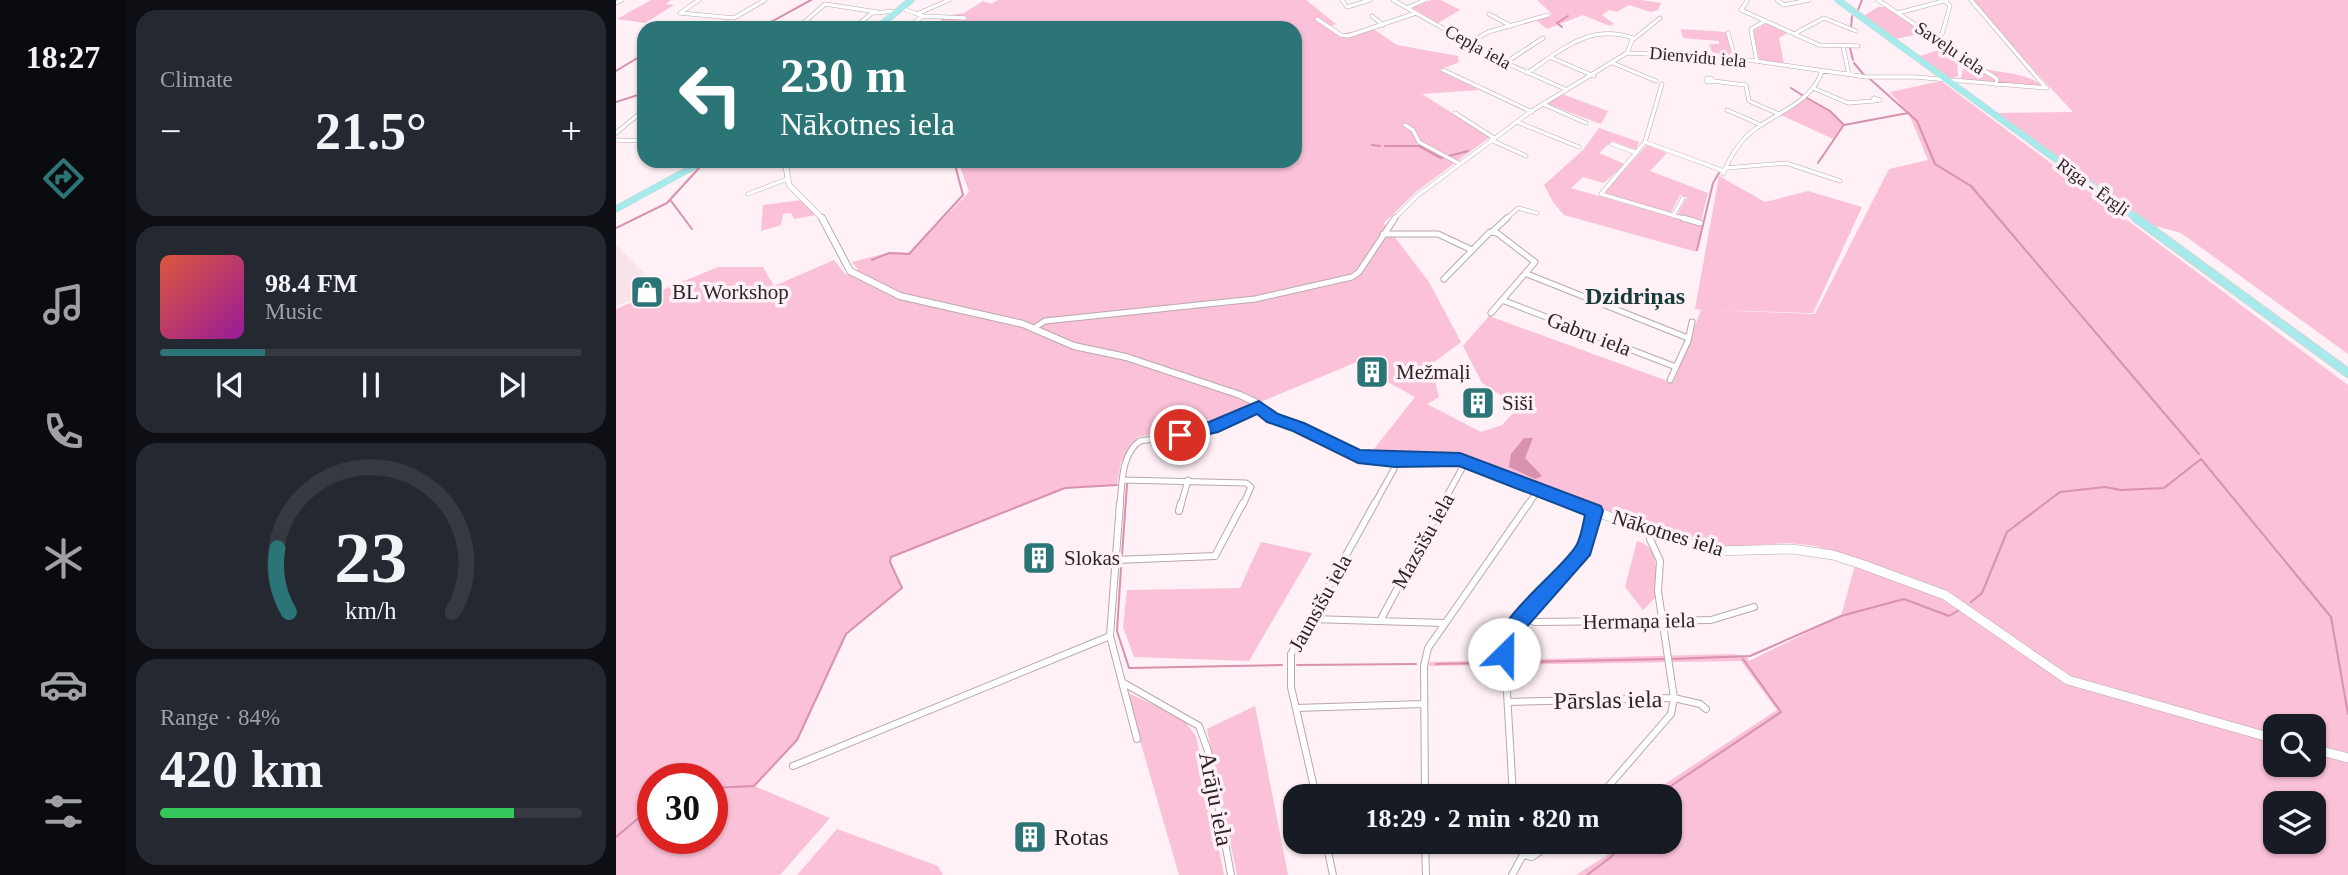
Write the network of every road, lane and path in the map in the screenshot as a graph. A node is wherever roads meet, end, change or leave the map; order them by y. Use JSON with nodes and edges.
{"nodes":[{"id":1,"x":622,"y":0,"type":"edge"},
{"id":2,"x":699,"y":0,"type":"edge"},
{"id":3,"x":765,"y":0,"type":"edge"},
{"id":4,"x":911,"y":0,"type":"edge"},
{"id":5,"x":949,"y":0,"type":"edge"},
{"id":6,"x":1342,"y":0,"type":"edge"},
{"id":7,"x":1370,"y":0,"type":"edge"},
{"id":8,"x":1392,"y":0,"type":"edge"},
{"id":9,"x":1425,"y":0,"type":"edge"},
{"id":10,"x":1777,"y":0,"type":"edge"},
{"id":11,"x":1809,"y":0,"type":"edge"},
{"id":12,"x":1838,"y":0,"type":"edge"},
{"id":13,"x":1878,"y":0,"type":"edge"},
{"id":14,"x":1945,"y":0,"type":"edge"},
{"id":15,"x":1971,"y":0,"type":"edge"},
{"id":16,"x":1747,"y":1,"type":"edge"},
{"id":17,"x":616,"y":3,"type":"edge"},
{"id":18,"x":1407,"y":8,"type":"junction"},
{"id":19,"x":899,"y":10,"type":"junction"},
{"id":20,"x":877,"y":12,"type":"junction"},
{"id":21,"x":1416,"y":13,"type":"junction"},
{"id":22,"x":1898,"y":13,"type":"junction"},
{"id":23,"x":1489,"y":14,"type":"dead end"},
{"id":24,"x":920,"y":15,"type":"junction"},
{"id":25,"x":1548,"y":15,"type":"dead end"},
{"id":26,"x":1372,"y":16,"type":"dead end"},
{"id":27,"x":965,"y":18,"type":"dead end"},
{"id":28,"x":1660,"y":18,"type":"dead end"},
{"id":29,"x":1317,"y":19,"type":"dead end"},
{"id":30,"x":1765,"y":20,"type":"junction"},
{"id":31,"x":805,"y":21,"type":"edge"},
{"id":32,"x":864,"y":21,"type":"edge"},
{"id":33,"x":886,"y":21,"type":"edge"},
{"id":34,"x":914,"y":21,"type":"edge"},
{"id":35,"x":1383,"y":25,"type":"junction"},
{"id":36,"x":1511,"y":26,"type":"junction"},
{"id":37,"x":1856,"y":31,"type":"dead end"},
{"id":38,"x":1728,"y":33,"type":"dead end"},
{"id":39,"x":1794,"y":34,"type":"junction"},
{"id":40,"x":1543,"y":38,"type":"dead end"},
{"id":41,"x":1933,"y":38,"type":"junction"},
{"id":42,"x":1634,"y":39,"type":"junction"},
{"id":43,"x":1470,"y":43,"type":"junction"},
{"id":44,"x":1843,"y":46,"type":"junction"},
{"id":45,"x":1858,"y":46,"type":"dead end"},
{"id":46,"x":1627,"y":53,"type":"junction"},
{"id":47,"x":1552,"y":58,"type":"junction"},
{"id":48,"x":1735,"y":58,"type":"junction"},
{"id":49,"x":1757,"y":62,"type":"junction"},
{"id":50,"x":1505,"y":63,"type":"junction"},
{"id":51,"x":1613,"y":63,"type":"junction"},
{"id":52,"x":1443,"y":70,"type":"dead end"},
{"id":53,"x":1822,"y":71,"type":"junction"},
{"id":54,"x":1527,"y":72,"type":"junction"},
{"id":55,"x":1849,"y":75,"type":"junction"},
{"id":56,"x":1594,"y":76,"type":"junction"},
{"id":57,"x":1947,"y":79,"type":"junction"},
{"id":58,"x":1656,"y":81,"type":"dead end"},
{"id":59,"x":1713,"y":81,"type":"dead end"},
{"id":60,"x":1662,"y":84,"type":"dead end"},
{"id":61,"x":1996,"y":85,"type":"junction"},
{"id":62,"x":1813,"y":88,"type":"junction"},
{"id":63,"x":1565,"y":89,"type":"junction"},
{"id":64,"x":1873,"y":101,"type":"dead end"},
{"id":65,"x":1543,"y":104,"type":"junction"},
{"id":66,"x":1727,"y":110,"type":"dead end"},
{"id":67,"x":1532,"y":112,"type":"junction"},
{"id":68,"x":1455,"y":113,"type":"dead end"},
{"id":69,"x":1779,"y":114,"type":"junction"},
{"id":70,"x":637,"y":116,"type":"edge"},
{"id":71,"x":1517,"y":122,"type":"junction"},
{"id":72,"x":1586,"y":123,"type":"dead end"},
{"id":73,"x":1405,"y":125,"type":"dead end"},
{"id":74,"x":1761,"y":125,"type":"junction"},
{"id":75,"x":616,"y":133,"type":"edge"},
{"id":76,"x":1492,"y":139,"type":"junction"},
{"id":77,"x":616,"y":140,"type":"edge"},
{"id":78,"x":637,"y":141,"type":"edge"},
{"id":79,"x":1645,"y":142,"type":"junction"},
{"id":80,"x":1612,"y":144,"type":"dead end"},
{"id":81,"x":1579,"y":147,"type":"dead end"},
{"id":82,"x":1637,"y":153,"type":"junction"},
{"id":83,"x":1526,"y":156,"type":"dead end"},
{"id":84,"x":1460,"y":164,"type":"junction"},
{"id":85,"x":691,"y":168,"type":"edge"},
{"id":86,"x":786,"y":168,"type":"edge"},
{"id":87,"x":1724,"y":171,"type":"junction"},
{"id":88,"x":787,"y":180,"type":"junction"},
{"id":89,"x":1840,"y":181,"type":"dead end"},
{"id":90,"x":748,"y":194,"type":"dead end"},
{"id":91,"x":1683,"y":198,"type":"dead end"},
{"id":92,"x":1411,"y":201,"type":"joint"},
{"id":93,"x":616,"y":209,"type":"edge"},
{"id":94,"x":1537,"y":213,"type":"dead end"},
{"id":95,"x":1673,"y":216,"type":"junction"},
{"id":96,"x":1700,"y":223,"type":"dead end"},
{"id":97,"x":1493,"y":231,"type":"junction"},
{"id":98,"x":1383,"y":234,"type":"junction"},
{"id":99,"x":1472,"y":250,"type":"junction"},
{"id":100,"x":1527,"y":274,"type":"junction"},
{"id":101,"x":1444,"y":279,"type":"dead end"},
{"id":102,"x":1502,"y":300,"type":"junction"},
{"id":103,"x":1491,"y":313,"type":"dead end"},
{"id":104,"x":1692,"y":322,"type":"dead end"},
{"id":105,"x":1034,"y":328,"type":"junction"},
{"id":106,"x":1688,"y":338,"type":"junction"},
{"id":107,"x":1676,"y":367,"type":"junction"},
{"id":108,"x":2348,"y":373,"type":"edge"},
{"id":109,"x":1670,"y":380,"type":"dead end"},
{"id":110,"x":1259,"y":407,"type":"junction"},
{"id":111,"x":1395,"y":460,"type":"junction"},
{"id":112,"x":1466,"y":461,"type":"junction"},
{"id":113,"x":1123,"y":480,"type":"junction"},
{"id":114,"x":1188,"y":481,"type":"junction"},
{"id":115,"x":1538,"y":490,"type":"junction"},
{"id":116,"x":1179,"y":511,"type":"dead end"},
{"id":117,"x":1595,"y":511,"type":"junction"},
{"id":118,"x":1652,"y":533,"type":"junction"},
{"id":119,"x":1115,"y":560,"type":"junction"},
{"id":120,"x":1754,"y":607,"type":"dead end"},
{"id":121,"x":1523,"y":617,"type":"junction"},
{"id":122,"x":1311,"y":619,"type":"junction"},
{"id":123,"x":1380,"y":621,"type":"junction"},
{"id":124,"x":1661,"y":621,"type":"junction"},
{"id":125,"x":1444,"y":624,"type":"junction"},
{"id":126,"x":1110,"y":636,"type":"junction"},
{"id":127,"x":1122,"y":682,"type":"junction"},
{"id":128,"x":1674,"y":698,"type":"junction"},
{"id":129,"x":1508,"y":702,"type":"junction"},
{"id":130,"x":1423,"y":704,"type":"junction"},
{"id":131,"x":1296,"y":708,"type":"junction"},
{"id":132,"x":1706,"y":709,"type":"dead end"},
{"id":133,"x":2263,"y":736,"type":"edge"},
{"id":134,"x":1137,"y":738,"type":"dead end"},
{"id":135,"x":2326,"y":752,"type":"edge"},
{"id":136,"x":2348,"y":758,"type":"edge"},
{"id":137,"x":793,"y":766,"type":"dead end"},
{"id":138,"x":1313,"y":784,"type":"edge"},
{"id":139,"x":1425,"y":784,"type":"edge"},
{"id":140,"x":1512,"y":784,"type":"edge"},
{"id":141,"x":1610,"y":784,"type":"edge"},
{"id":142,"x":1329,"y":854,"type":"edge"},
{"id":143,"x":1425,"y":854,"type":"edge"},
{"id":144,"x":1536,"y":854,"type":"edge"},
{"id":145,"x":1523,"y":855,"type":"joint"},
{"id":146,"x":1231,"y":875,"type":"edge"},
{"id":147,"x":1333,"y":875,"type":"edge"},
{"id":148,"x":1426,"y":875,"type":"edge"},
{"id":149,"x":1512,"y":875,"type":"edge"}],
"edges":[{"from":1,"to":17,"type":"street"},
{"from":2,"to":3,"type":"street"},
{"from":4,"to":19,"type":"main road"},
{"from":5,"to":24,"type":"street"},
{"from":6,"to":7,"type":"street"},
{"from":8,"to":18,"type":"street","name":"Cepļa iela"},
{"from":9,"to":18,"type":"street"},
{"from":10,"to":11,"type":"street"},
{"from":12,"to":57,"type":"main road","name":"Rīga - Ērgļi"},
{"from":13,"to":22,"type":"street","name":"Saveļu iela"},
{"from":14,"to":22,"type":"street","name":"Saveļu iela"},
{"from":14,"to":41,"type":"street"},
{"from":15,"to":61,"type":"street"},
{"from":16,"to":30,"type":"street"},
{"from":18,"to":21,"type":"street","name":"Cepļa iela"},
{"from":19,"to":20,"type":"street"},
{"from":19,"to":24,"type":"street"},
{"from":19,"to":33,"type":"main road"},
{"from":20,"to":31,"type":"street"},
{"from":20,"to":32,"type":"street"},
{"from":21,"to":35,"type":"street"},
{"from":21,"to":43,"type":"street","name":"Cepļa iela"},
{"from":22,"to":41,"type":"street","name":"Saveļu iela"},
{"from":23,"to":36,"type":"street"},
{"from":24,"to":27,"type":"street"},
{"from":24,"to":34,"type":"street"},
{"from":25,"to":36,"type":"street"},
{"from":26,"to":35,"type":"street"},
{"from":28,"to":42,"type":"street"},
{"from":29,"to":35,"type":"street"},
{"from":30,"to":39,"type":"street"},
{"from":30,"to":49,"type":"street"},
{"from":36,"to":43,"type":"street"},
{"from":37,"to":39,"type":"street"},
{"from":38,"to":48,"type":"street"},
{"from":39,"to":44,"type":"street"},
{"from":40,"to":50,"type":"street"},
{"from":41,"to":61,"type":"street","name":"Saveļu iela"},
{"from":42,"to":46,"type":"street"},
{"from":42,"to":47,"type":"street"},
{"from":43,"to":50,"type":"street","name":"Cepļa iela"},
{"from":44,"to":45,"type":"street"},
{"from":44,"to":55,"type":"street"},
{"from":46,"to":48,"type":"street","name":"Dienvidu iela"},
{"from":46,"to":51,"type":"street","name":"Dienvidu iela"},
{"from":47,"to":54,"type":"street"},
{"from":47,"to":56,"type":"street"},
{"from":48,"to":49,"type":"street","name":"Dienvidu iela"},
{"from":49,"to":53,"type":"street","name":"Dienvidu iela"},
{"from":50,"to":54,"type":"street","name":"Cepļa iela"},
{"from":51,"to":56,"type":"street","name":"Dienvidu iela"},
{"from":51,"to":58,"type":"street"},
{"from":52,"to":67,"type":"street"},
{"from":53,"to":55,"type":"street","name":"Dienvidu iela"},
{"from":53,"to":62,"type":"street"},
{"from":54,"to":63,"type":"street","name":"Cepļa iela"},
{"from":55,"to":57,"type":"street","name":"Dienvidu iela"},
{"from":56,"to":63,"type":"street","name":"Dienvidu iela"},
{"from":57,"to":61,"type":"street"},
{"from":57,"to":108,"type":"main road","name":"Rīga - Ērgļi"},
{"from":59,"to":69,"type":"street"},
{"from":60,"to":79,"type":"street"},
{"from":62,"to":64,"type":"street"},
{"from":62,"to":69,"type":"street"},
{"from":63,"to":65,"type":"street","name":"Dienvidu iela"},
{"from":65,"to":67,"type":"street","name":"Dienvidu iela"},
{"from":65,"to":72,"type":"street"},
{"from":66,"to":74,"type":"street"},
{"from":67,"to":71,"type":"street","name":"Dienvidu iela"},
{"from":68,"to":76,"type":"street"},
{"from":69,"to":74,"type":"street"},
{"from":70,"to":75,"type":"street"},
{"from":71,"to":76,"type":"street","name":"Dienvidu iela"},
{"from":71,"to":81,"type":"street"},
{"from":73,"to":84,"type":"street"},
{"from":74,"to":87,"type":"street"},
{"from":76,"to":83,"type":"street"},
{"from":76,"to":84,"type":"street","name":"Dienvidu iela"},
{"from":77,"to":78,"type":"street"},
{"from":79,"to":82,"type":"street"},
{"from":79,"to":87,"type":"street"},
{"from":80,"to":82,"type":"street"},
{"from":82,"to":95,"type":"street"},
{"from":84,"to":92,"type":"street","name":"Dienvidu iela"},
{"from":85,"to":93,"type":"main road"},
{"from":86,"to":88,"type":"street"},
{"from":87,"to":89,"type":"street"},
{"from":88,"to":90,"type":"street"},
{"from":88,"to":105,"type":"street","name":"Nākotnes iela"},
{"from":91,"to":95,"type":"street"},
{"from":92,"to":98,"type":"street"},
{"from":94,"to":97,"type":"street"},
{"from":95,"to":96,"type":"street"},
{"from":97,"to":99,"type":"street"},
{"from":97,"to":100,"type":"street"},
{"from":98,"to":99,"type":"street"},
{"from":98,"to":105,"type":"street"},
{"from":99,"to":101,"type":"street"},
{"from":100,"to":102,"type":"street"},
{"from":100,"to":106,"type":"street"},
{"from":102,"to":103,"type":"street"},
{"from":102,"to":107,"type":"street","name":"Gabru iela"},
{"from":104,"to":106,"type":"street"},
{"from":105,"to":110,"type":"street","name":"Nākotnes iela"},
{"from":106,"to":107,"type":"street"},
{"from":107,"to":109,"type":"street"},
{"from":110,"to":111,"type":"street","name":"Nākotnes iela"},
{"from":110,"to":113,"type":"street"},
{"from":111,"to":112,"type":"street","name":"Nākotnes iela"},
{"from":111,"to":122,"type":"street","name":"Jaunsišu iela"},
{"from":112,"to":115,"type":"street","name":"Nākotnes iela"},
{"from":112,"to":123,"type":"street","name":"Mazsišu iela"},
{"from":113,"to":114,"type":"street"},
{"from":113,"to":119,"type":"street"},
{"from":114,"to":116,"type":"street"},
{"from":114,"to":119,"type":"street"},
{"from":115,"to":117,"type":"street","name":"Nākotnes iela"},
{"from":115,"to":125,"type":"street"},
{"from":117,"to":118,"type":"street","name":"Nākotnes iela"},
{"from":117,"to":121,"type":"street"},
{"from":118,"to":124,"type":"street"},
{"from":118,"to":133,"type":"street","name":"Nākotnes iela"},
{"from":119,"to":126,"type":"street"},
{"from":120,"to":124,"type":"street","name":"Hermaņa iela"},
{"from":121,"to":124,"type":"street","name":"Hermaņa iela"},
{"from":121,"to":129,"type":"street"},
{"from":122,"to":123,"type":"street"},
{"from":122,"to":131,"type":"street","name":"Jaunsišu iela"},
{"from":123,"to":125,"type":"street"},
{"from":124,"to":128,"type":"street"},
{"from":125,"to":130,"type":"street"},
{"from":126,"to":127,"type":"street"},
{"from":126,"to":137,"type":"street"},
{"from":127,"to":134,"type":"street"},
{"from":127,"to":146,"type":"street","name":"Arāju iela"},
{"from":128,"to":129,"type":"street","name":"Pārslas iela"},
{"from":128,"to":132,"type":"street","name":"Pārslas iela"},
{"from":128,"to":141,"type":"street"},
{"from":129,"to":140,"type":"street"},
{"from":130,"to":131,"type":"street"},
{"from":130,"to":139,"type":"street"},
{"from":131,"to":138,"type":"street","name":"Jaunsišu iela"},
{"from":135,"to":136,"type":"street"},
{"from":142,"to":147,"type":"street"},
{"from":143,"to":148,"type":"street"},
{"from":144,"to":145,"type":"street"},
{"from":145,"to":149,"type":"street"}]}
